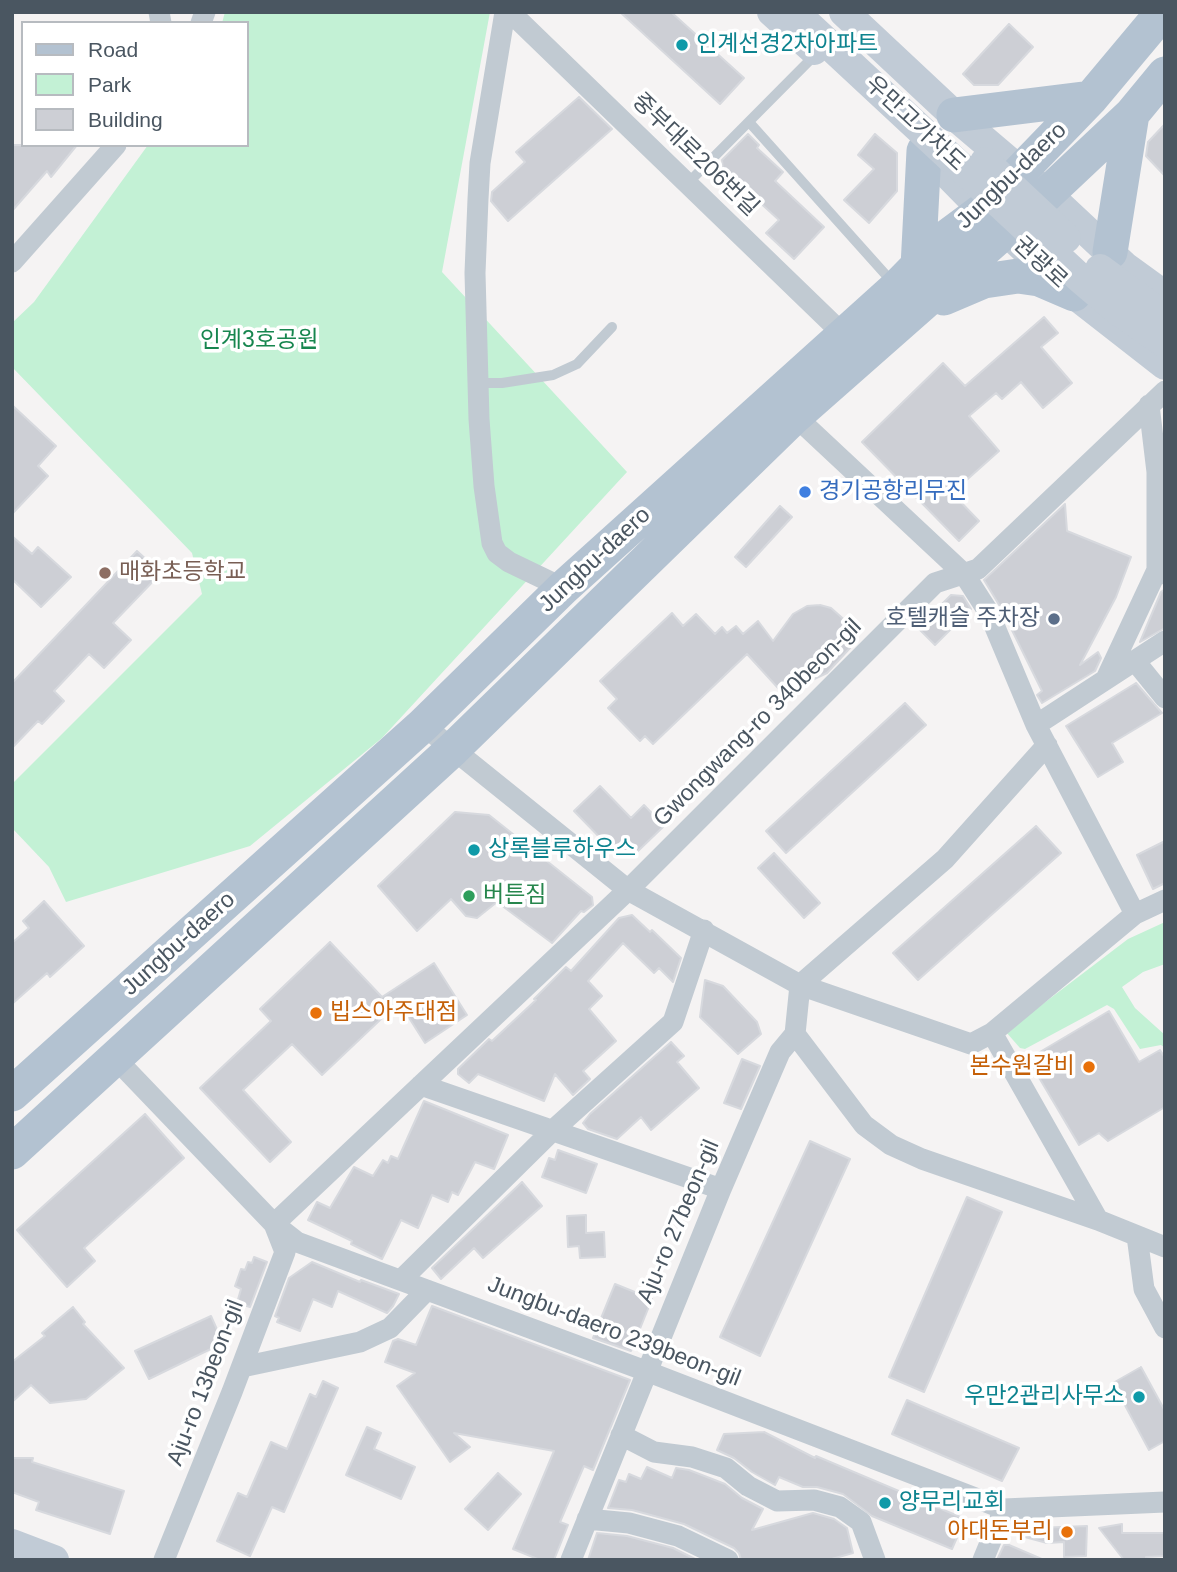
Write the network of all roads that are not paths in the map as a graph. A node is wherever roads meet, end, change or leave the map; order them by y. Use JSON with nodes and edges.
{"nodes":[{"id":1,"x":508,"y":12,"type":"edge"},
{"id":2,"x":772,"y":12,"type":"edge"},
{"id":3,"x":794,"y":12,"type":"edge"},
{"id":4,"x":824,"y":12,"type":"edge"},
{"id":5,"x":844,"y":12,"type":"edge"},
{"id":6,"x":1163,"y":12,"type":"edge"},
{"id":7,"x":817,"y":53,"type":"junction"},
{"id":8,"x":1165,"y":74,"type":"edge"},
{"id":9,"x":1091,"y":98,"type":"junction"},
{"id":10,"x":1132,"y":114,"type":"junction"},
{"id":11,"x":954,"y":115,"type":"junction"},
{"id":12,"x":749,"y":122,"type":"junction"},
{"id":13,"x":114,"y":147,"type":"edge"},
{"id":14,"x":924,"y":151,"type":"junction"},
{"id":15,"x":1020,"y":170,"type":"junction"},
{"id":16,"x":687,"y":184,"type":"junction"},
{"id":17,"x":1047,"y":194,"type":"junction"},
{"id":18,"x":995,"y":221,"type":"junction"},
{"id":19,"x":1110,"y":252,"type":"junction"},
{"id":20,"x":12,"y":262,"type":"edge"},
{"id":21,"x":912,"y":287,"type":"junction"},
{"id":22,"x":1074,"y":294,"type":"junction"},
{"id":23,"x":1165,"y":296,"type":"edge"},
{"id":24,"x":1165,"y":317,"type":"edge"},
{"id":25,"x":612,"y":327,"type":"dead end"},
{"id":26,"x":844,"y":335,"type":"junction"},
{"id":27,"x":1165,"y":343,"type":"edge"},
{"id":28,"x":1165,"y":365,"type":"edge"},
{"id":29,"x":478,"y":383,"type":"junction"},
{"id":30,"x":1165,"y":391,"type":"edge"},
{"id":31,"x":1149,"y":405,"type":"junction"},
{"id":32,"x":795,"y":416,"type":"junction"},
{"id":33,"x":1161,"y":572,"type":"edge"},
{"id":34,"x":964,"y":574,"type":"junction"},
{"id":35,"x":563,"y":588,"type":"junction"},
{"id":36,"x":1165,"y":641,"type":"edge"},
{"id":37,"x":1135,"y":660,"type":"junction"},
{"id":38,"x":1106,"y":679,"type":"junction"},
{"id":39,"x":1165,"y":698,"type":"edge"},
{"id":40,"x":423,"y":725,"type":"junction"},
{"id":41,"x":1036,"y":725,"type":"junction"},
{"id":42,"x":1047,"y":745,"type":"junction"},
{"id":43,"x":453,"y":749,"type":"junction"},
{"id":44,"x":628,"y":890,"type":"junction"},
{"id":45,"x":1165,"y":900,"type":"edge"},
{"id":46,"x":1135,"y":914,"type":"junction"},
{"id":47,"x":704,"y":930,"type":"junction"},
{"id":48,"x":800,"y":985,"type":"junction"},
{"id":49,"x":795,"y":1034,"type":"junction"},
{"id":50,"x":992,"y":1034,"type":"junction"},
{"id":51,"x":114,"y":1057,"type":"junction"},
{"id":52,"x":421,"y":1085,"type":"junction"},
{"id":53,"x":12,"y":1094,"type":"edge"},
{"id":54,"x":552,"y":1131,"type":"junction"},
{"id":55,"x":12,"y":1152,"type":"edge"},
{"id":56,"x":720,"y":1189,"type":"junction"},
{"id":57,"x":1098,"y":1220,"type":"junction"},
{"id":58,"x":274,"y":1224,"type":"junction"},
{"id":59,"x":1137,"y":1236,"type":"junction"},
{"id":60,"x":1165,"y":1247,"type":"edge"},
{"id":61,"x":401,"y":1280,"type":"junction"},
{"id":62,"x":427,"y":1290,"type":"junction"},
{"id":63,"x":1165,"y":1328,"type":"edge"},
{"id":64,"x":242,"y":1367,"type":"junction"},
{"id":65,"x":646,"y":1371,"type":"junction"},
{"id":66,"x":621,"y":1435,"type":"junction"},
{"id":67,"x":1165,"y":1502,"type":"edge"},
{"id":68,"x":1004,"y":1508,"type":"junction"},
{"id":69,"x":587,"y":1519,"type":"junction"},
{"id":70,"x":12,"y":1544,"type":"edge"},
{"id":71,"x":54,"y":1560,"type":"edge"},
{"id":72,"x":164,"y":1560,"type":"edge"},
{"id":73,"x":571,"y":1560,"type":"edge"},
{"id":74,"x":728,"y":1560,"type":"edge"},
{"id":75,"x":875,"y":1560,"type":"edge"},
{"id":76,"x":983,"y":1560,"type":"edge"}],
"edges":[{"from":1,"to":16,"type":"street","name":"중부대로206번길"},
{"from":1,"to":29,"type":"street"},
{"from":2,"to":7,"type":"street","name":"권광로"},
{"from":3,"to":27,"type":"street","name":"우만고가차도","bridge":true},
{"from":4,"to":24,"type":"street","name":"우만고가차도","bridge":true},
{"from":5,"to":11,"type":"street"},
{"from":6,"to":9,"type":"main road","name":"Jungbu-daero"},
{"from":7,"to":12,"type":"lane"},
{"from":7,"to":14,"type":"street","name":"권광로"},
{"from":8,"to":10,"type":"main road","name":"Jungbu-daero"},
{"from":9,"to":11,"type":"main road"},
{"from":9,"to":15,"type":"main road","name":"Jungbu-daero"},
{"from":10,"to":17,"type":"main road","name":"Jungbu-daero"},
{"from":10,"to":19,"type":"main road"},
{"from":11,"to":15,"type":"street"},
{"from":12,"to":16,"type":"lane"},
{"from":12,"to":21,"type":"lane"},
{"from":13,"to":20,"type":"street"},
{"from":14,"to":18,"type":"street","name":"권광로"},
{"from":14,"to":21,"type":"main road"},
{"from":15,"to":17,"type":"street"},
{"from":15,"to":18,"type":"main road","name":"Jungbu-daero"},
{"from":16,"to":26,"type":"street","name":"중부대로206번길"},
{"from":17,"to":18,"type":"main road","name":"Jungbu-daero"},
{"from":17,"to":19,"type":"street"},
{"from":18,"to":21,"type":"main road","name":"Jungbu-daero"},
{"from":18,"to":22,"type":"street","name":"권광로"},
{"from":19,"to":23,"type":"street"},
{"from":21,"to":22,"type":"main road"},
{"from":21,"to":26,"type":"main road","name":"Jungbu-daero"},
{"from":21,"to":32,"type":"main road","name":"Jungbu-daero"},
{"from":22,"to":28,"type":"street","name":"권광로"},
{"from":25,"to":29,"type":"lane"},
{"from":26,"to":35,"type":"main road","name":"Jungbu-daero"},
{"from":29,"to":35,"type":"street"},
{"from":30,"to":31,"type":"street","name":"Gwongwang-ro 340beon-gil"},
{"from":31,"to":33,"type":"street"},
{"from":31,"to":34,"type":"street","name":"Gwongwang-ro 340beon-gil"},
{"from":32,"to":34,"type":"street"},
{"from":32,"to":43,"type":"main road","name":"Jungbu-daero"},
{"from":33,"to":38,"type":"street"},
{"from":34,"to":41,"type":"street"},
{"from":34,"to":44,"type":"street","name":"Gwongwang-ro 340beon-gil"},
{"from":35,"to":40,"type":"main road","name":"Jungbu-daero"},
{"from":36,"to":37,"type":"street"},
{"from":37,"to":38,"type":"street"},
{"from":37,"to":39,"type":"street"},
{"from":38,"to":41,"type":"street"},
{"from":40,"to":43,"type":"street"},
{"from":40,"to":53,"type":"main road","name":"Jungbu-daero"},
{"from":41,"to":42,"type":"street"},
{"from":42,"to":46,"type":"street"},
{"from":42,"to":48,"type":"street"},
{"from":43,"to":44,"type":"street"},
{"from":43,"to":51,"type":"main road","name":"Jungbu-daero"},
{"from":44,"to":47,"type":"street"},
{"from":44,"to":52,"type":"street","name":"Gwongwang-ro 340beon-gil"},
{"from":45,"to":46,"type":"street"},
{"from":46,"to":50,"type":"street"},
{"from":47,"to":48,"type":"street"},
{"from":47,"to":54,"type":"street"},
{"from":48,"to":49,"type":"street","name":"Aju-ro 27beon-gil"},
{"from":48,"to":50,"type":"street"},
{"from":49,"to":56,"type":"street","name":"Aju-ro 27beon-gil"},
{"from":49,"to":57,"type":"street"},
{"from":50,"to":57,"type":"street"},
{"from":51,"to":55,"type":"main road","name":"Jungbu-daero"},
{"from":51,"to":58,"type":"street","name":"Jungbu-daero 239beon-gil"},
{"from":52,"to":54,"type":"street"},
{"from":52,"to":58,"type":"street","name":"Gwongwang-ro 340beon-gil"},
{"from":54,"to":56,"type":"street"},
{"from":54,"to":61,"type":"street"},
{"from":56,"to":65,"type":"street","name":"Aju-ro 27beon-gil"},
{"from":57,"to":59,"type":"street"},
{"from":58,"to":61,"type":"street","name":"Jungbu-daero 239beon-gil"},
{"from":58,"to":64,"type":"street","name":"Aju-ro 13beon-gil"},
{"from":59,"to":60,"type":"street"},
{"from":59,"to":63,"type":"street"},
{"from":61,"to":62,"type":"street","name":"Jungbu-daero 239beon-gil"},
{"from":62,"to":64,"type":"street"},
{"from":62,"to":65,"type":"street","name":"Jungbu-daero 239beon-gil"},
{"from":64,"to":72,"type":"street","name":"Aju-ro 13beon-gil"},
{"from":65,"to":66,"type":"street","name":"Aju-ro 27beon-gil"},
{"from":65,"to":68,"type":"street","name":"Jungbu-daero 239beon-gil"},
{"from":66,"to":69,"type":"street","name":"Aju-ro 27beon-gil"},
{"from":66,"to":75,"type":"street"},
{"from":67,"to":68,"type":"street","name":"Jungbu-daero 239beon-gil"},
{"from":68,"to":76,"type":"street"},
{"from":69,"to":73,"type":"street","name":"Aju-ro 27beon-gil"},
{"from":69,"to":74,"type":"street"},
{"from":70,"to":71,"type":"street"}]}
